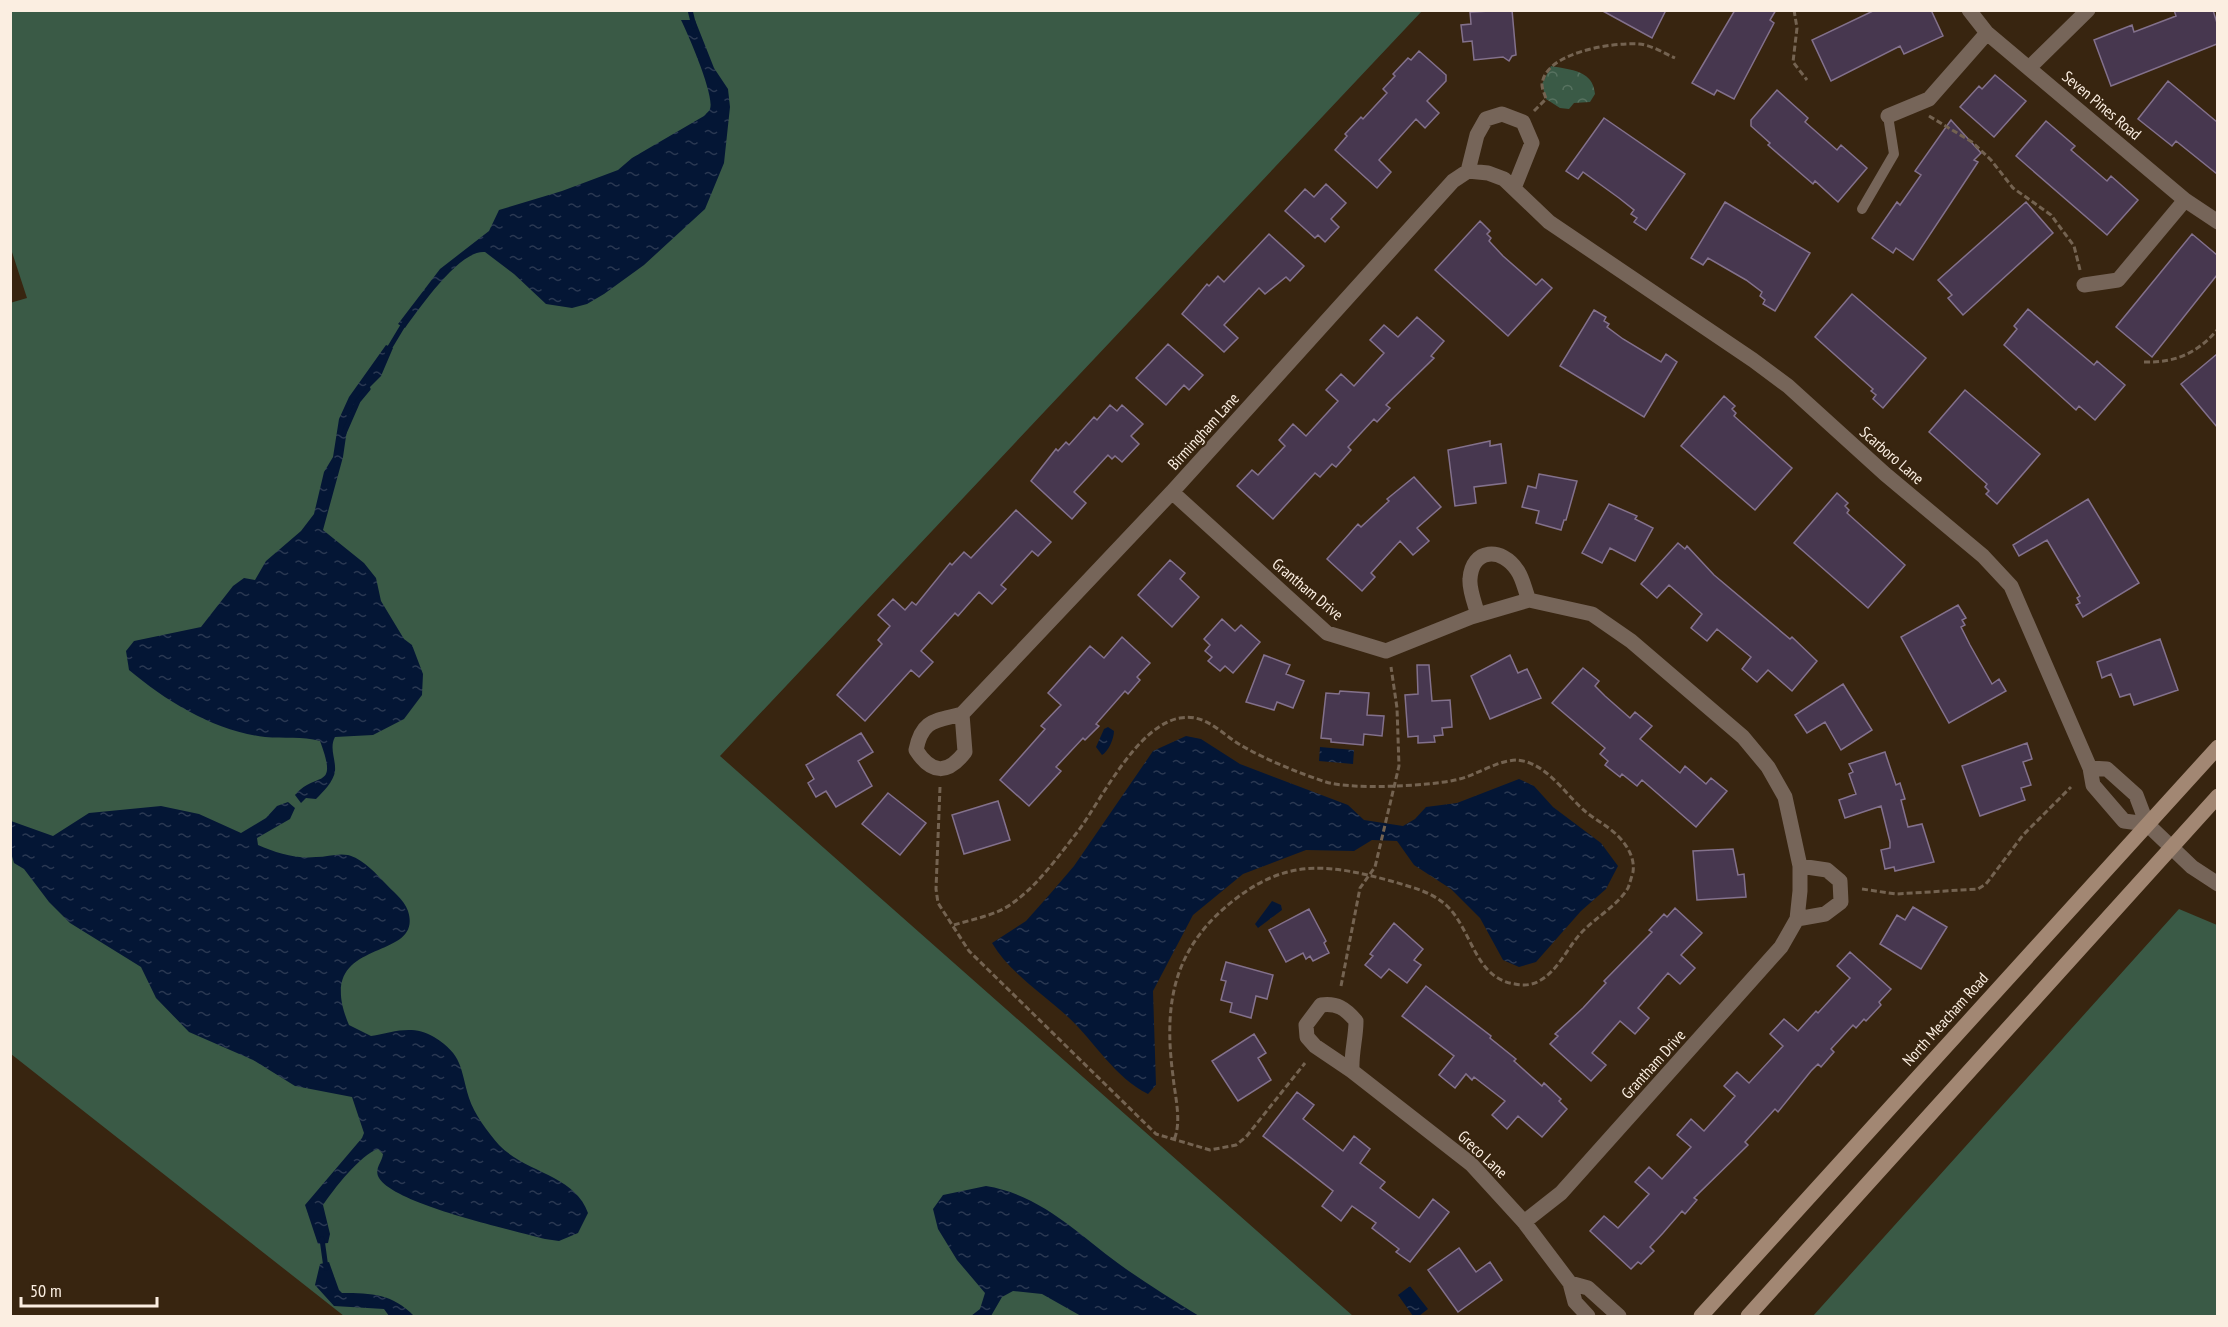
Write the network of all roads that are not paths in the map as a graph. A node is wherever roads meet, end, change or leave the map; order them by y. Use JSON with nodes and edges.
{"nodes":[{"id":1,"x":1969,"y":10,"type":"edge"},
{"id":2,"x":2088,"y":10,"type":"edge"},
{"id":3,"x":1987,"y":33,"type":"junction"},
{"id":4,"x":2030,"y":67,"type":"junction"},
{"id":5,"x":1888,"y":116,"type":"joint"},
{"id":6,"x":1468,"y":171,"type":"junction"},
{"id":7,"x":1514,"y":188,"type":"junction"},
{"id":8,"x":2186,"y":200,"type":"junction"},
{"id":9,"x":1862,"y":209,"type":"dead end"},
{"id":10,"x":2217,"y":222,"type":"edge"},
{"id":11,"x":2084,"y":285,"type":"road end"},
{"id":12,"x":1172,"y":492,"type":"junction"},
{"id":13,"x":1529,"y":600,"type":"junction"},
{"id":14,"x":1478,"y":615,"type":"junction"},
{"id":15,"x":962,"y":714,"type":"dead end"},
{"id":16,"x":2217,"y":747,"type":"edge"},
{"id":17,"x":2090,"y":768,"type":"junction"},
{"id":18,"x":2217,"y":796,"type":"edge"},
{"id":19,"x":2146,"y":824,"type":"junction"},
{"id":20,"x":2171,"y":847,"type":"junction"},
{"id":21,"x":1800,"y":866,"type":"junction"},
{"id":22,"x":2217,"y":884,"type":"edge"},
{"id":23,"x":1797,"y":918,"type":"junction"},
{"id":24,"x":1352,"y":1071,"type":"dead end"},
{"id":25,"x":1524,"y":1221,"type":"junction"},
{"id":26,"x":1570,"y":1283,"type":"junction"},
{"id":27,"x":1588,"y":1317,"type":"edge"},
{"id":28,"x":1619,"y":1317,"type":"edge"},
{"id":29,"x":1701,"y":1317,"type":"edge"},
{"id":30,"x":1748,"y":1317,"type":"edge"}],
"edges":[{"from":1,"to":3,"type":"street","name":"Seven Pines Road"},
{"from":2,"to":4,"type":"street"},
{"from":3,"to":4,"type":"street","name":"Seven Pines Road"},
{"from":3,"to":5,"type":"street"},
{"from":4,"to":8,"type":"street","name":"Seven Pines Road"},
{"from":5,"to":9,"type":"lane"},
{"from":6,"to":7,"type":"street"},
{"from":6,"to":7,"type":"street"},
{"from":6,"to":12,"type":"street","name":"Birmingham Lane"},
{"from":7,"to":17,"type":"street","name":"Scarboro Lane"},
{"from":8,"to":10,"type":"street","name":"Seven Pines Road"},
{"from":8,"to":11,"type":"street"},
{"from":12,"to":14,"type":"street","name":"Grantham Drive"},
{"from":12,"to":15,"type":"street","name":"Birmingham Lane"},
{"from":13,"to":14,"type":"street","name":"Grantham Drive"},
{"from":13,"to":14,"type":"street"},
{"from":13,"to":21,"type":"street","name":"Grantham Drive"},
{"from":16,"to":19,"type":"main road","name":"North Meacham Road"},
{"from":17,"to":19,"type":"street"},
{"from":17,"to":19,"type":"street","name":"Scarboro Lane"},
{"from":18,"to":20,"type":"main road"},
{"from":19,"to":20,"type":"street"},
{"from":19,"to":29,"type":"main road","name":"North Meacham Road"},
{"from":20,"to":22,"type":"street"},
{"from":20,"to":30,"type":"main road"},
{"from":21,"to":23,"type":"street","name":"Grantham Drive"},
{"from":21,"to":23,"type":"street"},
{"from":23,"to":25,"type":"street","name":"Grantham Drive"},
{"from":24,"to":25,"type":"street","name":"Greco Lane"},
{"from":25,"to":26,"type":"street","name":"Greco Lane"},
{"from":26,"to":27,"type":"street","name":"Greco Lane"},
{"from":26,"to":28,"type":"street","name":"Greco Lane"}]}
